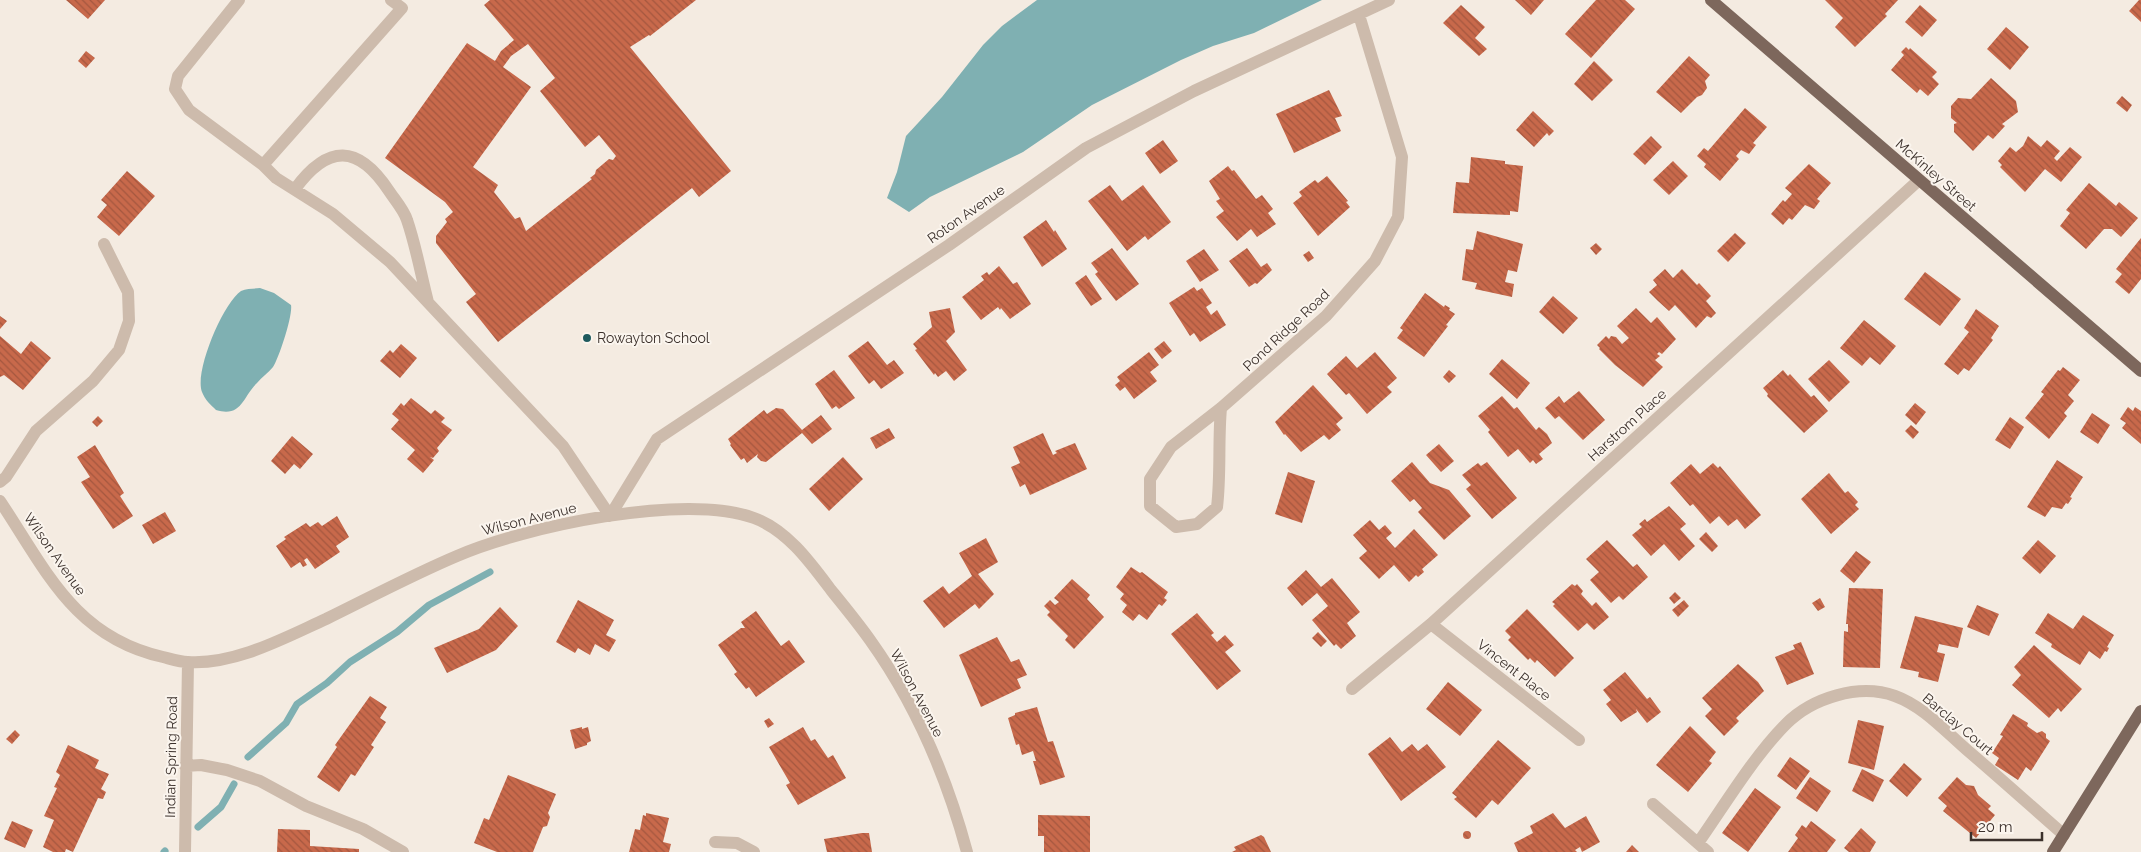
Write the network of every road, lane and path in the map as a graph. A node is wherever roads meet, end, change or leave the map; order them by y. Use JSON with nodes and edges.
{"nodes":[{"id":1,"x":239,"y":0,"type":"edge"},
{"id":2,"x":391,"y":0,"type":"edge"},
{"id":3,"x":1389,"y":0,"type":"edge"},
{"id":4,"x":1711,"y":0,"type":"edge"},
{"id":5,"x":1359,"y":15,"type":"junction"},
{"id":6,"x":263,"y":165,"type":"junction"},
{"id":7,"x":1919,"y":180,"type":"junction"},
{"id":8,"x":295,"y":189,"type":"junction"},
{"id":9,"x":104,"y":244,"type":"dead end"},
{"id":10,"x":428,"y":304,"type":"junction"},
{"id":11,"x":2141,"y":371,"type":"edge"},
{"id":12,"x":1221,"y":408,"type":"junction"},
{"id":13,"x":0,"y":482,"type":"edge"},
{"id":14,"x":0,"y":501,"type":"edge"},
{"id":15,"x":610,"y":516,"type":"junction"},
{"id":16,"x":1431,"y":624,"type":"junction"},
{"id":17,"x":188,"y":662,"type":"junction"},
{"id":18,"x":1352,"y":688,"type":"dead end"},
{"id":19,"x":2141,"y":711,"type":"edge"},
{"id":20,"x":1579,"y":740,"type":"dead end"},
{"id":21,"x":185,"y":766,"type":"junction"},
{"id":22,"x":1654,"y":804,"type":"dead end"},
{"id":23,"x":2064,"y":836,"type":"junction"},
{"id":24,"x":715,"y":842,"type":"dead end"},
{"id":25,"x":1698,"y":843,"type":"junction"},
{"id":26,"x":185,"y":852,"type":"edge"},
{"id":27,"x":403,"y":852,"type":"edge"},
{"id":28,"x":754,"y":852,"type":"edge"},
{"id":29,"x":967,"y":852,"type":"edge"},
{"id":30,"x":1708,"y":852,"type":"edge"},
{"id":31,"x":2053,"y":852,"type":"edge"}],
"edges":[{"from":1,"to":6,"type":"street"},
{"from":2,"to":6,"type":"street"},
{"from":3,"to":5,"type":"street","name":"Roton Avenue"},
{"from":4,"to":7,"type":"main road","name":"McKinley Street"},
{"from":5,"to":12,"type":"street","name":"Pond Ridge Road"},
{"from":5,"to":15,"type":"street","name":"Roton Avenue"},
{"from":6,"to":8,"type":"street"},
{"from":7,"to":11,"type":"main road","name":"McKinley Street"},
{"from":7,"to":16,"type":"street","name":"Harstrom Place"},
{"from":8,"to":10,"type":"street"},
{"from":8,"to":10,"type":"street"},
{"from":9,"to":13,"type":"street"},
{"from":10,"to":15,"type":"street"},
{"from":12,"to":12,"type":"street","name":"Pond Ridge Road"},
{"from":14,"to":17,"type":"street","name":"Wilson Avenue"},
{"from":15,"to":17,"type":"street","name":"Wilson Avenue"},
{"from":15,"to":29,"type":"street","name":"Wilson Avenue"},
{"from":16,"to":18,"type":"street","name":"Harstrom Place"},
{"from":16,"to":20,"type":"street","name":"Vincent Place"},
{"from":17,"to":21,"type":"street","name":"Indian Spring Road"},
{"from":19,"to":23,"type":"main road"},
{"from":21,"to":26,"type":"street","name":"Indian Spring Road"},
{"from":21,"to":27,"type":"street"},
{"from":22,"to":25,"type":"street"},
{"from":23,"to":25,"type":"street","name":"Barclay Court"},
{"from":23,"to":31,"type":"main road"},
{"from":24,"to":28,"type":"street"},
{"from":25,"to":30,"type":"street"}]}
